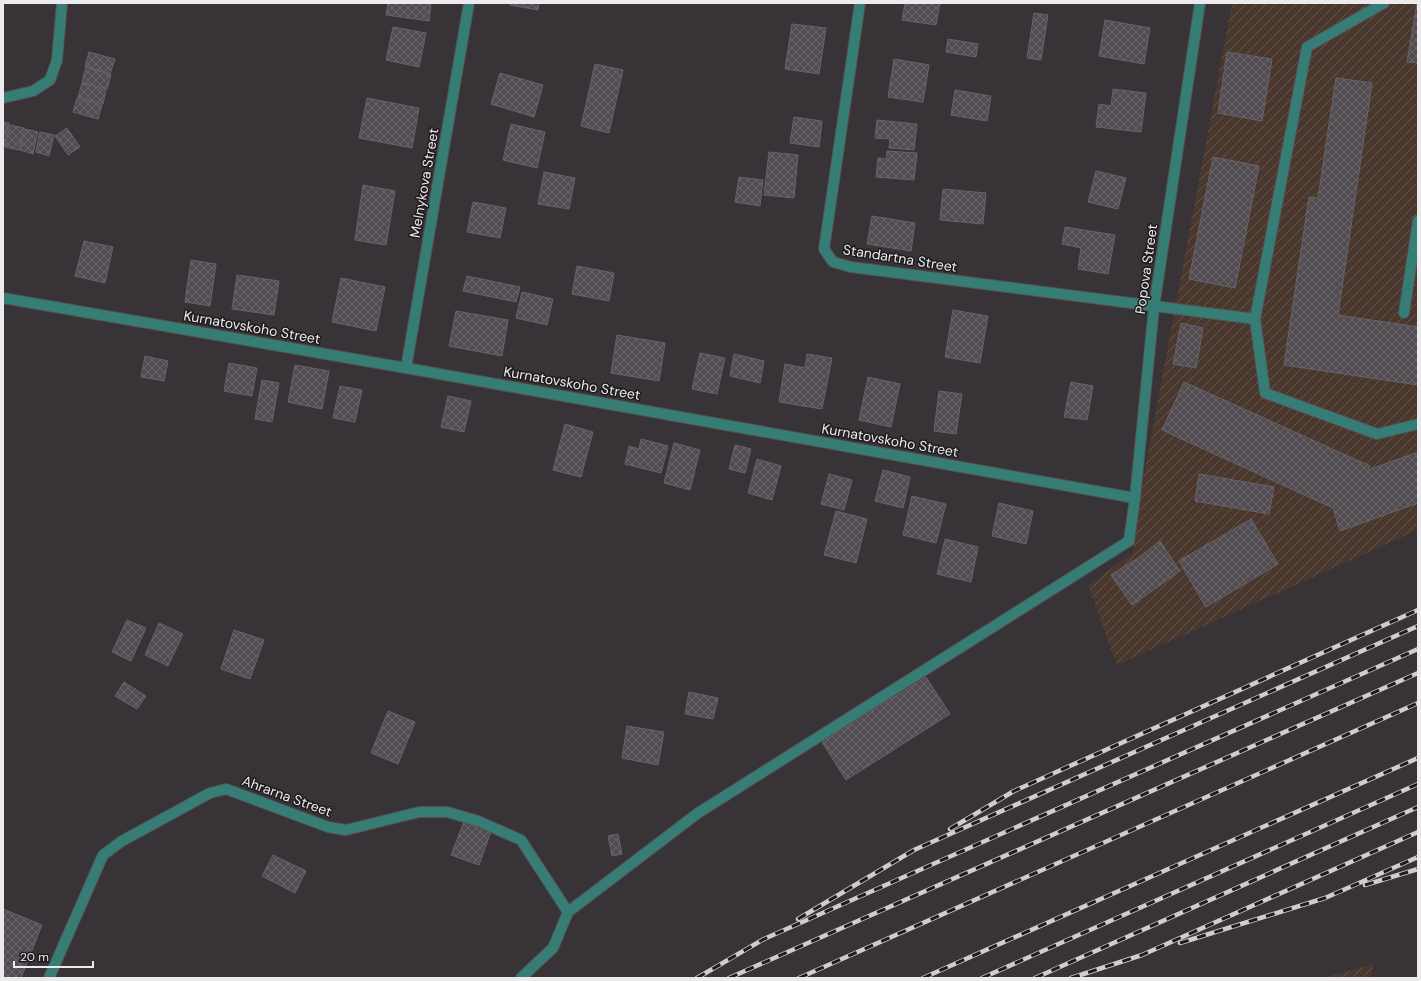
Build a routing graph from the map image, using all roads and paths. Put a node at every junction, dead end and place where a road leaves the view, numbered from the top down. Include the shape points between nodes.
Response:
1 (62, 3) edge
2 (469, 3) edge
3 (860, 3) edge
4 (1200, 3) edge
5 (1384, 3) edge
6 (3, 98) edge
7 (1418, 221) edge
8 (3, 298) edge
9 (1154, 307) junction
10 (1404, 313) dead end
11 (1254, 319) junction
12 (406, 368) junction
13 (1418, 424) edge
14 (1135, 498) junction
15 (568, 912) junction
16 (49, 978) edge
17 (521, 978) edge

1 - 6 street via 57,60 50,80 33,91
2 - 12 street, Melnykova Street
3 - 9 street, Standartna Street via 824,249 832,262 851,267
4 - 9 street, Popova Street
5 - 11 street via 1307,47
7 - 10 street
8 - 12 street, Kurnatovskoho Street
9 - 11 street
9 - 14 street, Popova Street
11 - 13 street via 1264,393 1377,434
12 - 14 street, Kurnatovskoho Street
14 - 15 street, Popova Street via 1129,541 698,812
15 - 16 street, Ahrarna Street via 521,840 478,821 447,812 419,812 346,830 328,827 226,789 210,793 122,841 103,856
15 - 17 street via 553,948

